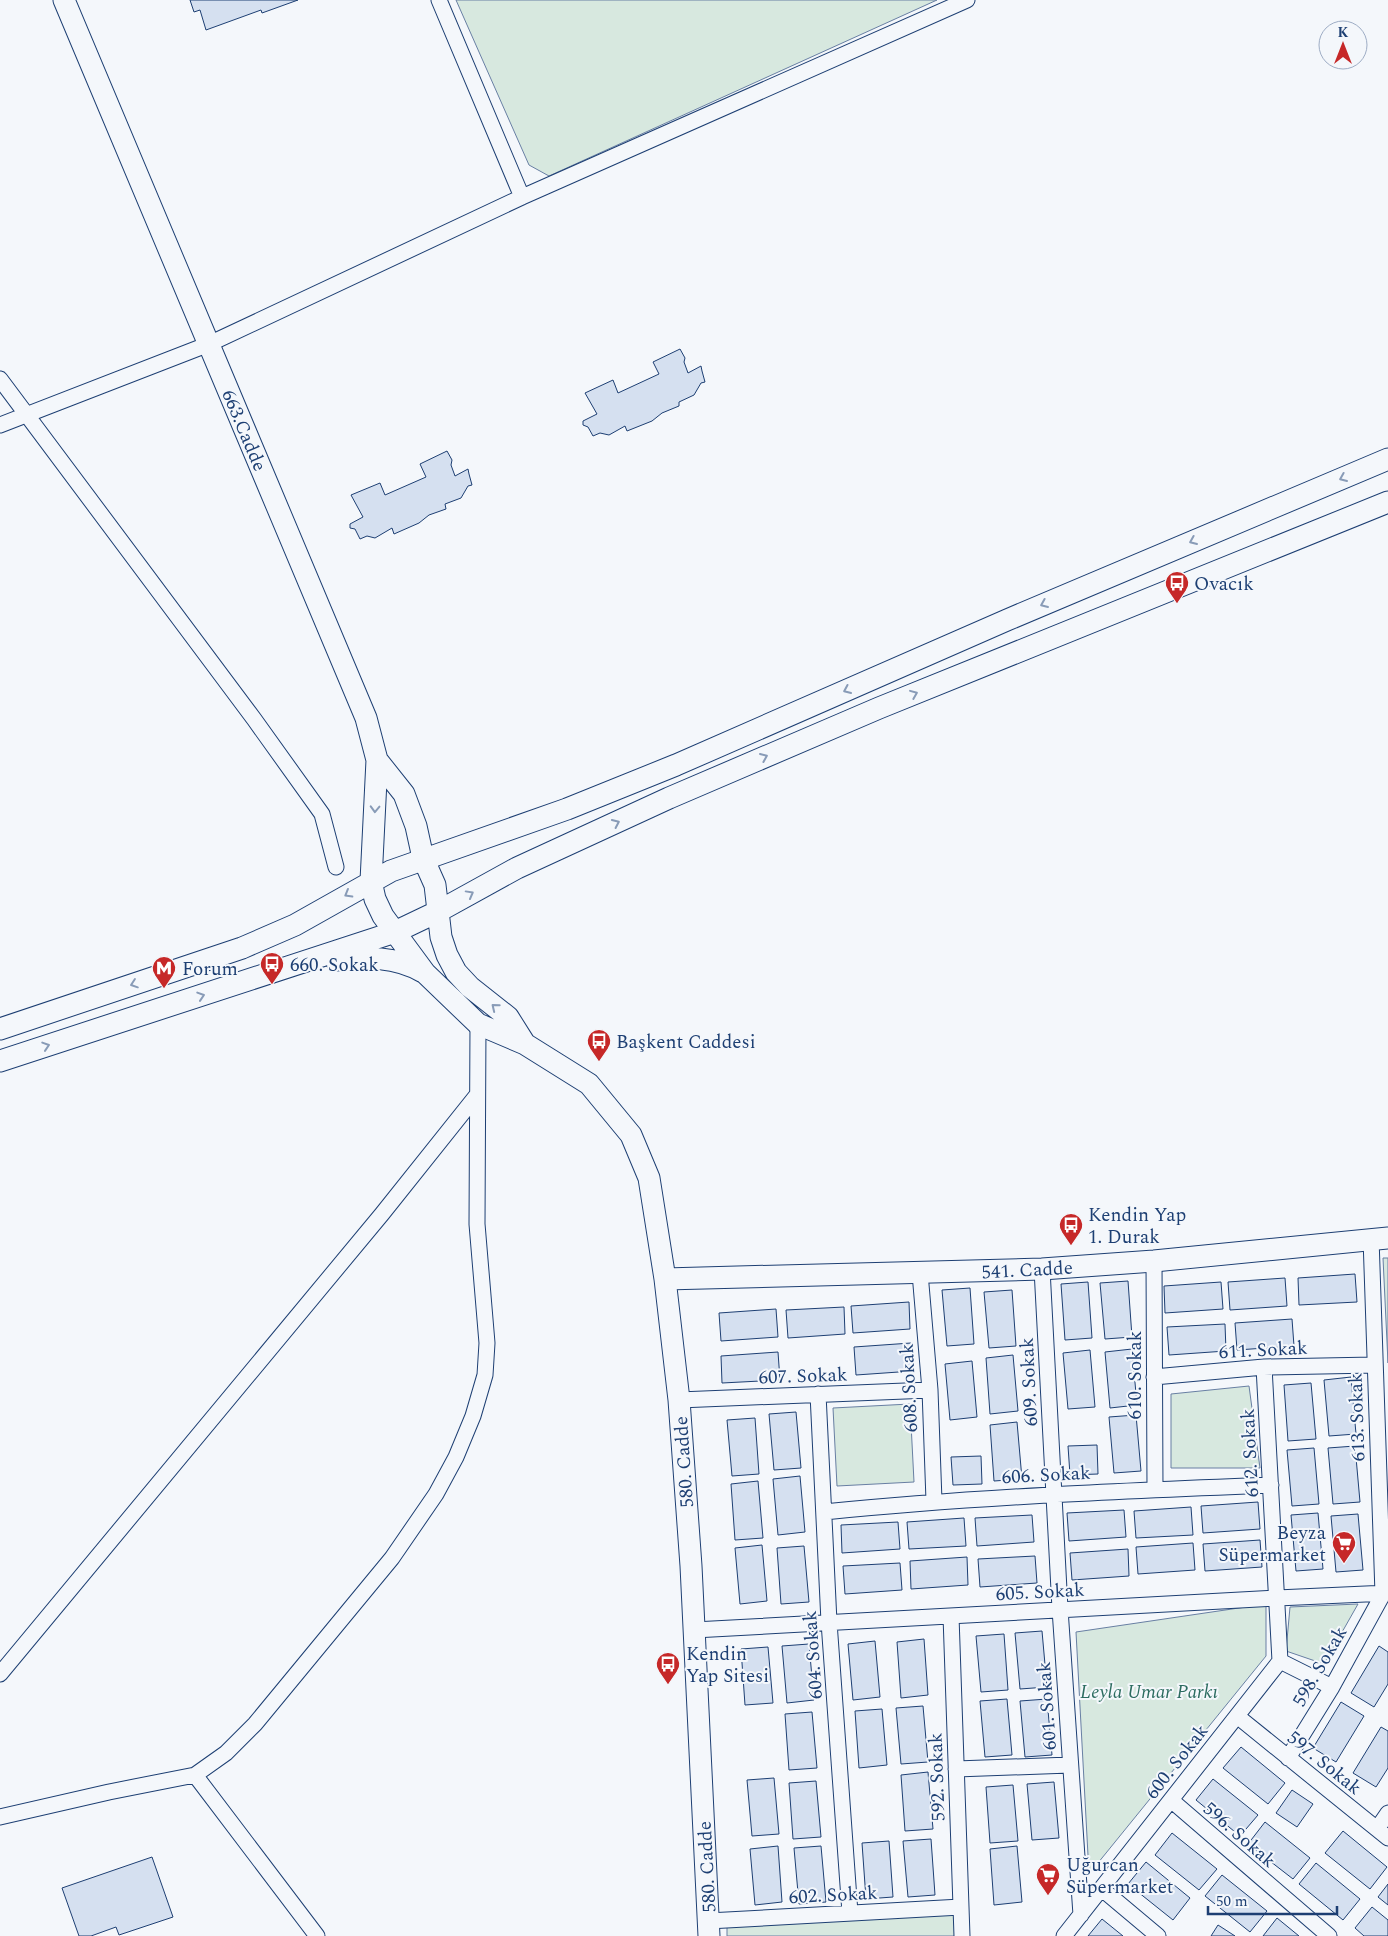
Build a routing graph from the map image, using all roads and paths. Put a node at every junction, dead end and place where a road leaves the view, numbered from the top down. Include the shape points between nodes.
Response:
1 (64, 0) edge
2 (439, 0) edge
3 (966, 0) edge
4 (522, 197) junction
5 (209, 344) junction
6 (0, 379) edge
7 (27, 414) junction
8 (0, 426) edge
9 (1388, 458) edge
10 (1388, 502) edge
11 (377, 760) junction
12 (423, 858) junction
13 (336, 867) dead end
14 (371, 881) junction
15 (439, 911) junction
16 (395, 932) junction
17 (299, 964) junction
18 (425, 973) junction
19 (478, 1024) junction
20 (0, 1029) edge
21 (525, 1044) junction
22 (0, 1061) edge
23 (477, 1095) junction
24 (1379, 1238) edge
25 (1154, 1261) junction
26 (1042, 1269) junction
27 (920, 1273) junction
28 (665, 1279) junction
29 (1374, 1365) junction
30 (1264, 1367) junction
31 (1154, 1377) junction
32 (930, 1390) junction
33 (818, 1394) junction
34 (679, 1400) junction
35 (1270, 1485) junction
36 (1155, 1489) junction
37 (1053, 1493) junction
38 (934, 1501) junction
39 (824, 1512) junction
40 (1386, 1594) edge
41 (1277, 1598) junction
42 (1060, 1610) junction
43 (951, 1616) junction
44 (829, 1622) junction
45 (694, 1630) junction
46 (1280, 1661) junction
47 (0, 1674) edge
48 (1332, 1687) junction
49 (1237, 1716) junction
50 (1288, 1758) junction
51 (1070, 1765) junction
52 (956, 1769) junction
53 (195, 1775) junction
54 (1171, 1800) junction
55 (1388, 1813) edge
56 (0, 1817) edge
57 (1383, 1834) edge
58 (1102, 1889) junction
59 (961, 1908) junction
60 (850, 1914) junction
61 (1081, 1915) junction
62 (709, 1929) edge
63 (316, 1936) edge
64 (962, 1936) edge
65 (1064, 1936) edge
66 (1158, 1936) edge
67 (1329, 1936) edge

1 - 5 main road, 663.Cadde
2 - 4 street
3 - 4 street
4 - 5 street
5 - 7 street
5 - 11 main road, 663.Cadde via 366,718
6 - 7 street
7 - 8 street
7 - 13 street via 322,814
9 -> 12 main road via 676,765 567,808
15 -> 10 main road via 517,868 878,708
11 - 12 main road, 663.Cadde via 404,794
11 -> 14 main road
12 - 14 main road
12 - 15 main road, 663.Cadde via 435,885
14 - 16 main road via 375,899
14 -> 20 main road via 295,925 242,948
15 - 16 main road
21 -> 15 main road, 663.Cadde via 508,1017 456,972 446,954
16 - 17 main road
16 - 18 main road
17 - 18 main road via 385,958 404,962
22 -> 17 main road
18 - 19 main road
19 - 21 main road, 580. Cadde
19 - 23 street
21 - 28 main road, 580. Cadde via 589,1084 631,1135 648,1178
23 - 47 street
23 - 53 street via 476,1224 487,1343 486,1375 456,1457 436,1494 392,1558 256,1724 226,1754
24 - 25 main road, 541. Cadde
24 - 29 street, 613. Sokak
25 - 26 main road, 541. Cadde
25 - 31 street, 610. Sokak
26 - 27 main road, 541. Cadde
26 - 37 street, 609. Sokak
27 - 28 main road, 541. Cadde
27 - 32 street, 608. Sokak
28 - 34 main road, 580. Cadde
29 - 30 street, 611. Sokak
29 - 40 street, 613. Sokak
30 - 31 street, 611. Sokak
30 - 35 street, 612. Sokak
31 - 36 street, 610. Sokak
32 - 33 street, 607. Sokak
32 - 38 street, 608. Sokak
33 - 34 street, 607. Sokak
33 - 39 street, 604. Sokak
34 - 45 main road, 580. Cadde
35 - 36 street, 606. Sokak
35 - 41 street, 612. Sokak
36 - 37 street, 606. Sokak
37 - 38 street, 606. Sokak
37 - 42 street, 601. Sokak
38 - 39 street, 606. Sokak
39 - 44 street, 604. Sokak
40 - 41 street, 605. Sokak
40 - 48 street, 598. Sokak
41 - 42 street, 605. Sokak
41 - 46 street
42 - 43 street, 605. Sokak
42 - 51 street, 601. Sokak
43 - 44 street, 605. Sokak
43 - 52 street, 592. Sokak
44 - 45 street, 605. Sokak
44 - 60 street, 604. Sokak
45 - 62 main road, 580. Cadde
46 - 48 street
46 - 49 street, 600. Sokak
48 - 50 street, 598. Sokak
49 - 50 street, 597. Sokak
49 - 54 street, 600. Sokak
50 - 57 street, 597. Sokak
51 - 52 street
51 - 61 street, 601. Sokak
52 - 59 street, 592. Sokak
53 - 56 street
53 - 63 street
54 - 58 street, 600. Sokak
54 - 67 street, 596. Sokak
55 - 57 street
58 - 61 street, 600. Sokak
58 - 66 street
59 - 60 street, 602. Sokak
59 - 64 street, 592. Sokak
60 - 62 street, 602. Sokak
61 - 65 street, 600. Sokak

